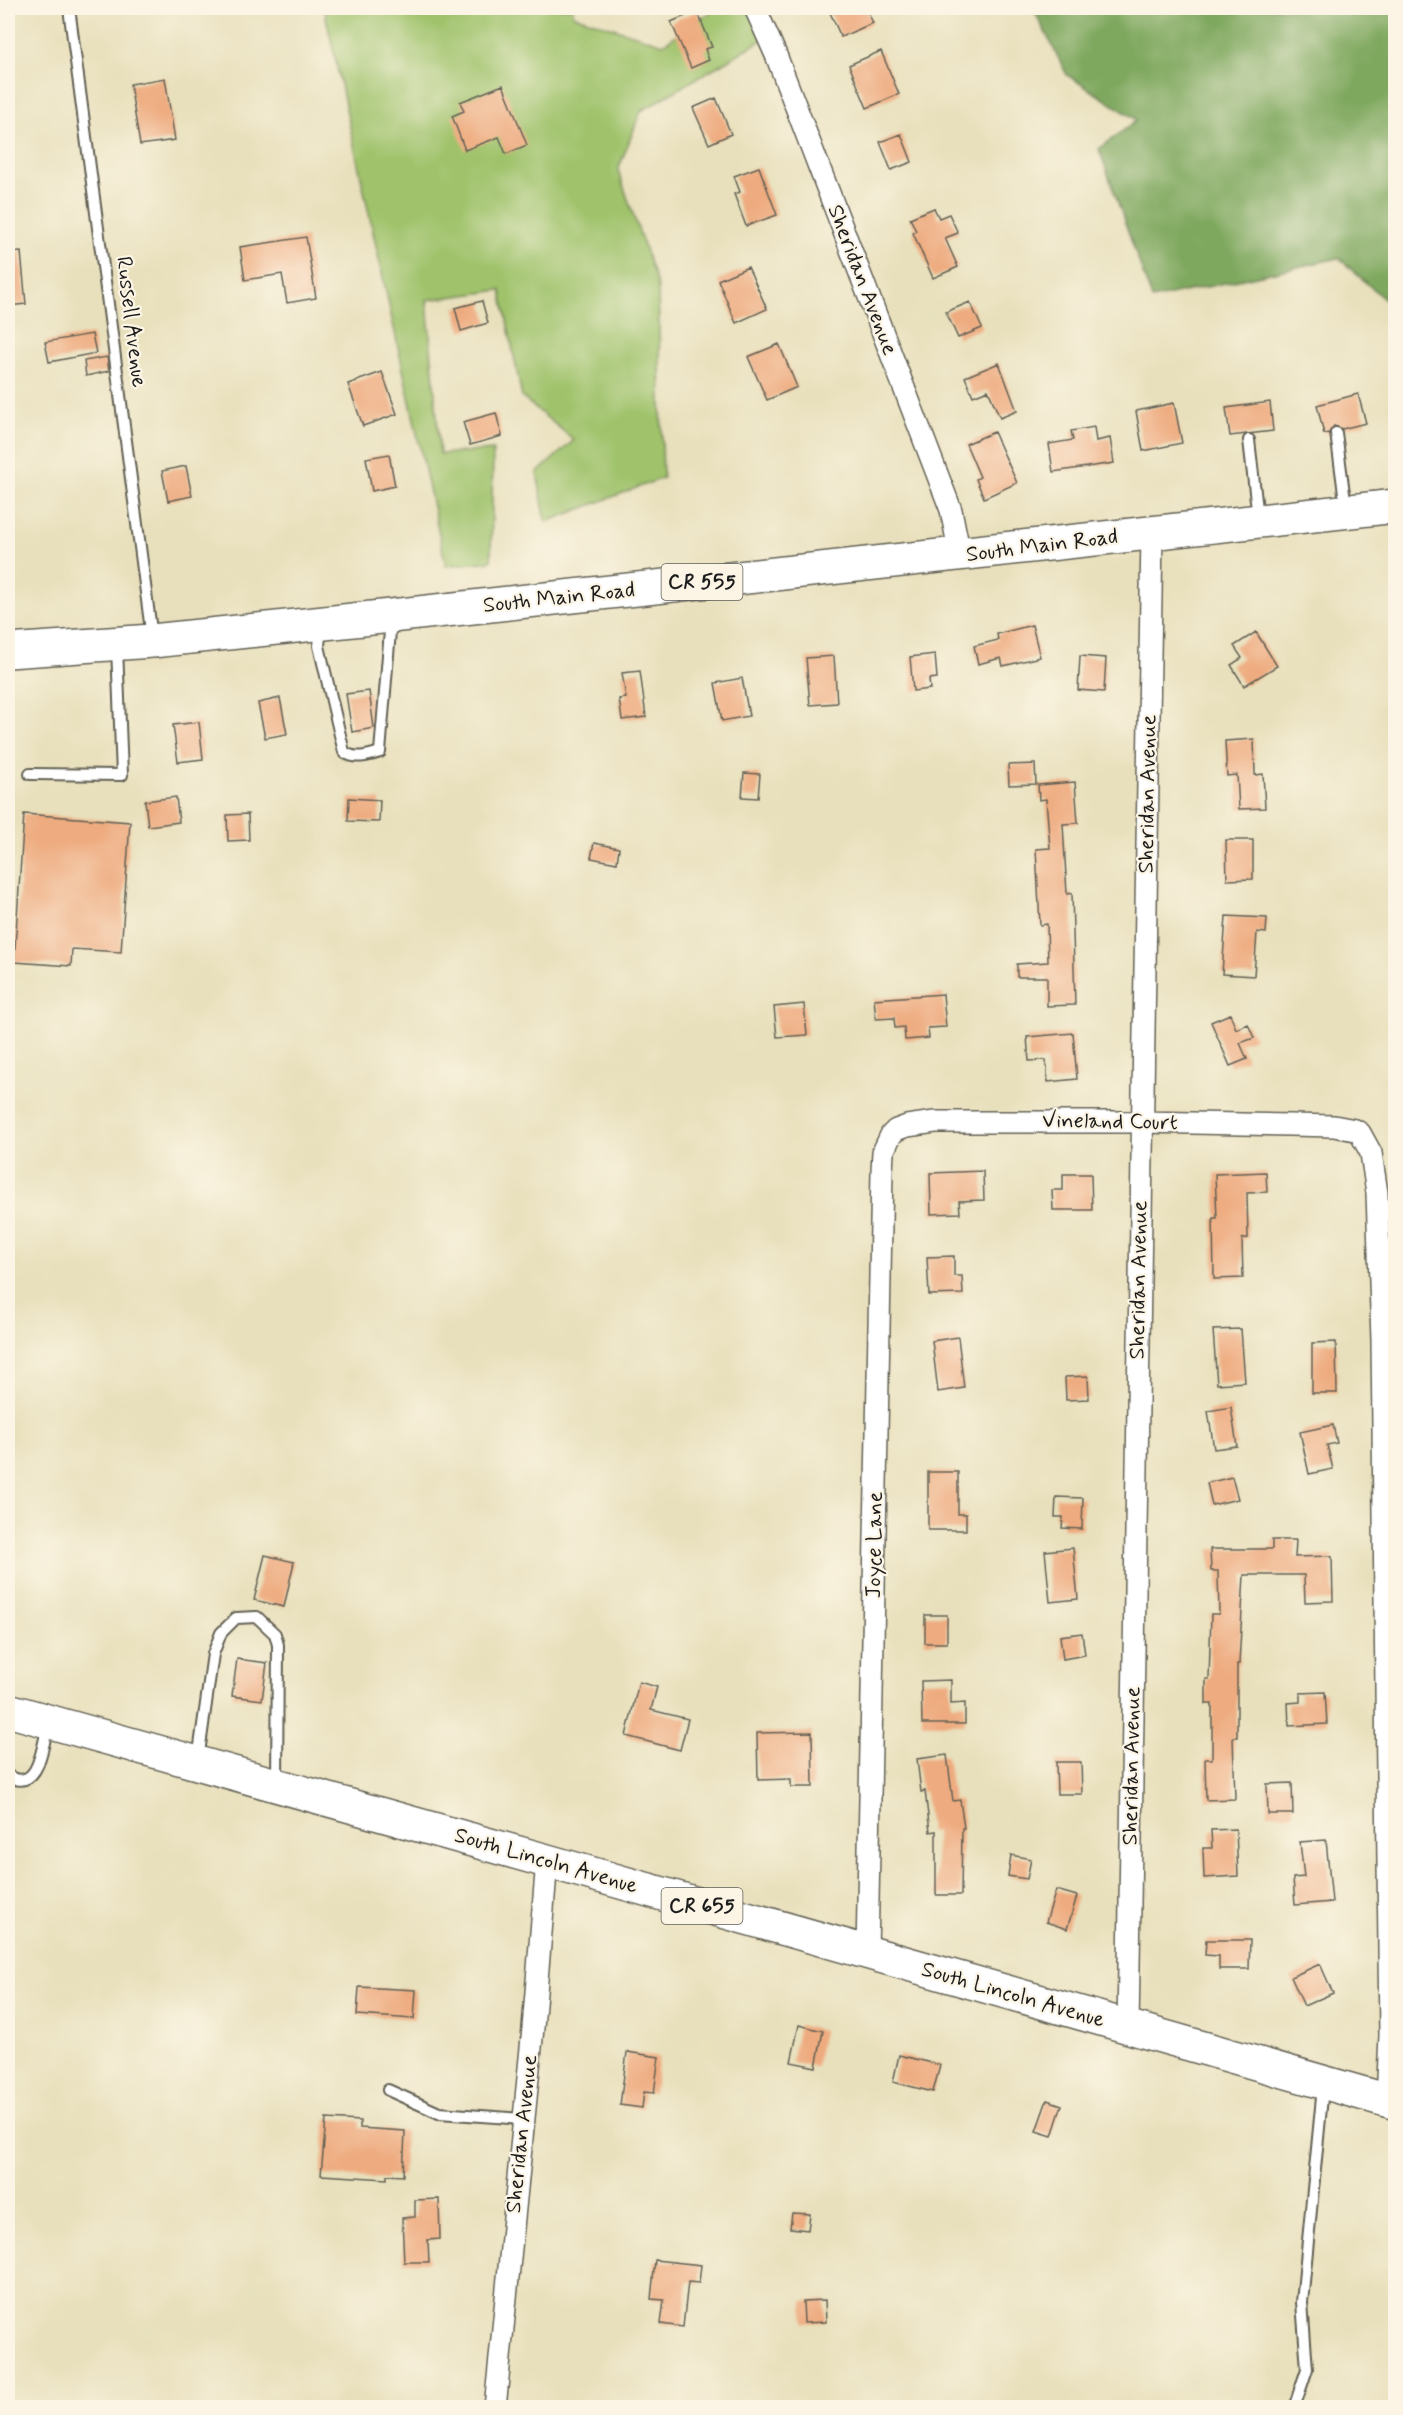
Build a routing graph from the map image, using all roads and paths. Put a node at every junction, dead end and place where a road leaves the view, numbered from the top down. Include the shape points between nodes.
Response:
1 (69, 8) edge
2 (755, 8) edge
3 (1336, 433) dead end
4 (1249, 440) dead end
5 (1395, 506) edge
6 (1346, 512) junction
7 (1258, 521) junction
8 (1152, 533) junction
9 (960, 555) junction
10 (391, 616) junction
11 (322, 623) junction
12 (152, 641) junction
13 (116, 644) junction
14 (8, 651) edge
15 (30, 774) dead end
16 (1142, 1122) junction
17 (890, 1137) joint
18 (10, 1714) edge
19 (50, 1721) junction
20 (197, 1763) junction
21 (8, 1776) edge
22 (277, 1786) junction
23 (547, 1861) junction
24 (867, 1954) junction
25 (1128, 2028) junction
26 (1324, 2083) junction
27 (388, 2090) dead end
28 (1391, 2102) edge
29 (523, 2119) junction
30 (495, 2408) edge
31 (1293, 2408) edge

1 - 12 lane, Russell Avenue
2 - 9 street, Sheridan Avenue via 951,510
3 - 6 lane
4 - 7 lane
5 - 6 main road, South Main Road / CR 555
6 - 7 main road, South Main Road / CR 555
7 - 8 main road, South Main Road / CR 555
8 - 9 main road, South Main Road / CR 555
8 - 16 street, Sheridan Avenue
9 - 10 main road, South Main Road / CR 555
10 - 11 main road, South Main Road / CR 555
10 - 11 lane via 380,752 365,757 350,757 344,752 319,646
11 - 12 main road, South Main Road / CR 555
12 - 13 main road, South Main Road / CR 555
13 - 14 main road, South Main Road / CR 555
13 - 15 lane via 122,775
16 - 17 street, Vineland Court via 935,1122 907,1126
16 - 25 street, Sheridan Avenue
16 - 28 street, Vineland Court via 1334,1126 1355,1130 1368,1144 1377,1193 1382,1340
17 - 24 street, Joyce Lane via 883,1152 882,1171
18 - 19 main road, South Lincoln Avenue / CR 655
19 - 20 main road, South Lincoln Avenue / CR 655
19 - 21 lane via 33,1775 25,1781
20 - 22 main road, South Lincoln Avenue / CR 655
20 - 22 lane via 213,1654 221,1633 236,1618 257,1617 275,1634 278,1645
22 - 23 main road, South Lincoln Avenue / CR 655
23 - 24 main road, South Lincoln Avenue / CR 655
23 - 29 street, Sheridan Avenue
24 - 25 main road, South Lincoln Avenue / CR 655
25 - 26 main road, South Lincoln Avenue / CR 655
26 - 28 main road, South Lincoln Avenue / CR 655
26 - 31 lane via 1302,2302 1307,2369
27 - 29 lane via 438,2113
29 - 30 street, Sheridan Avenue

